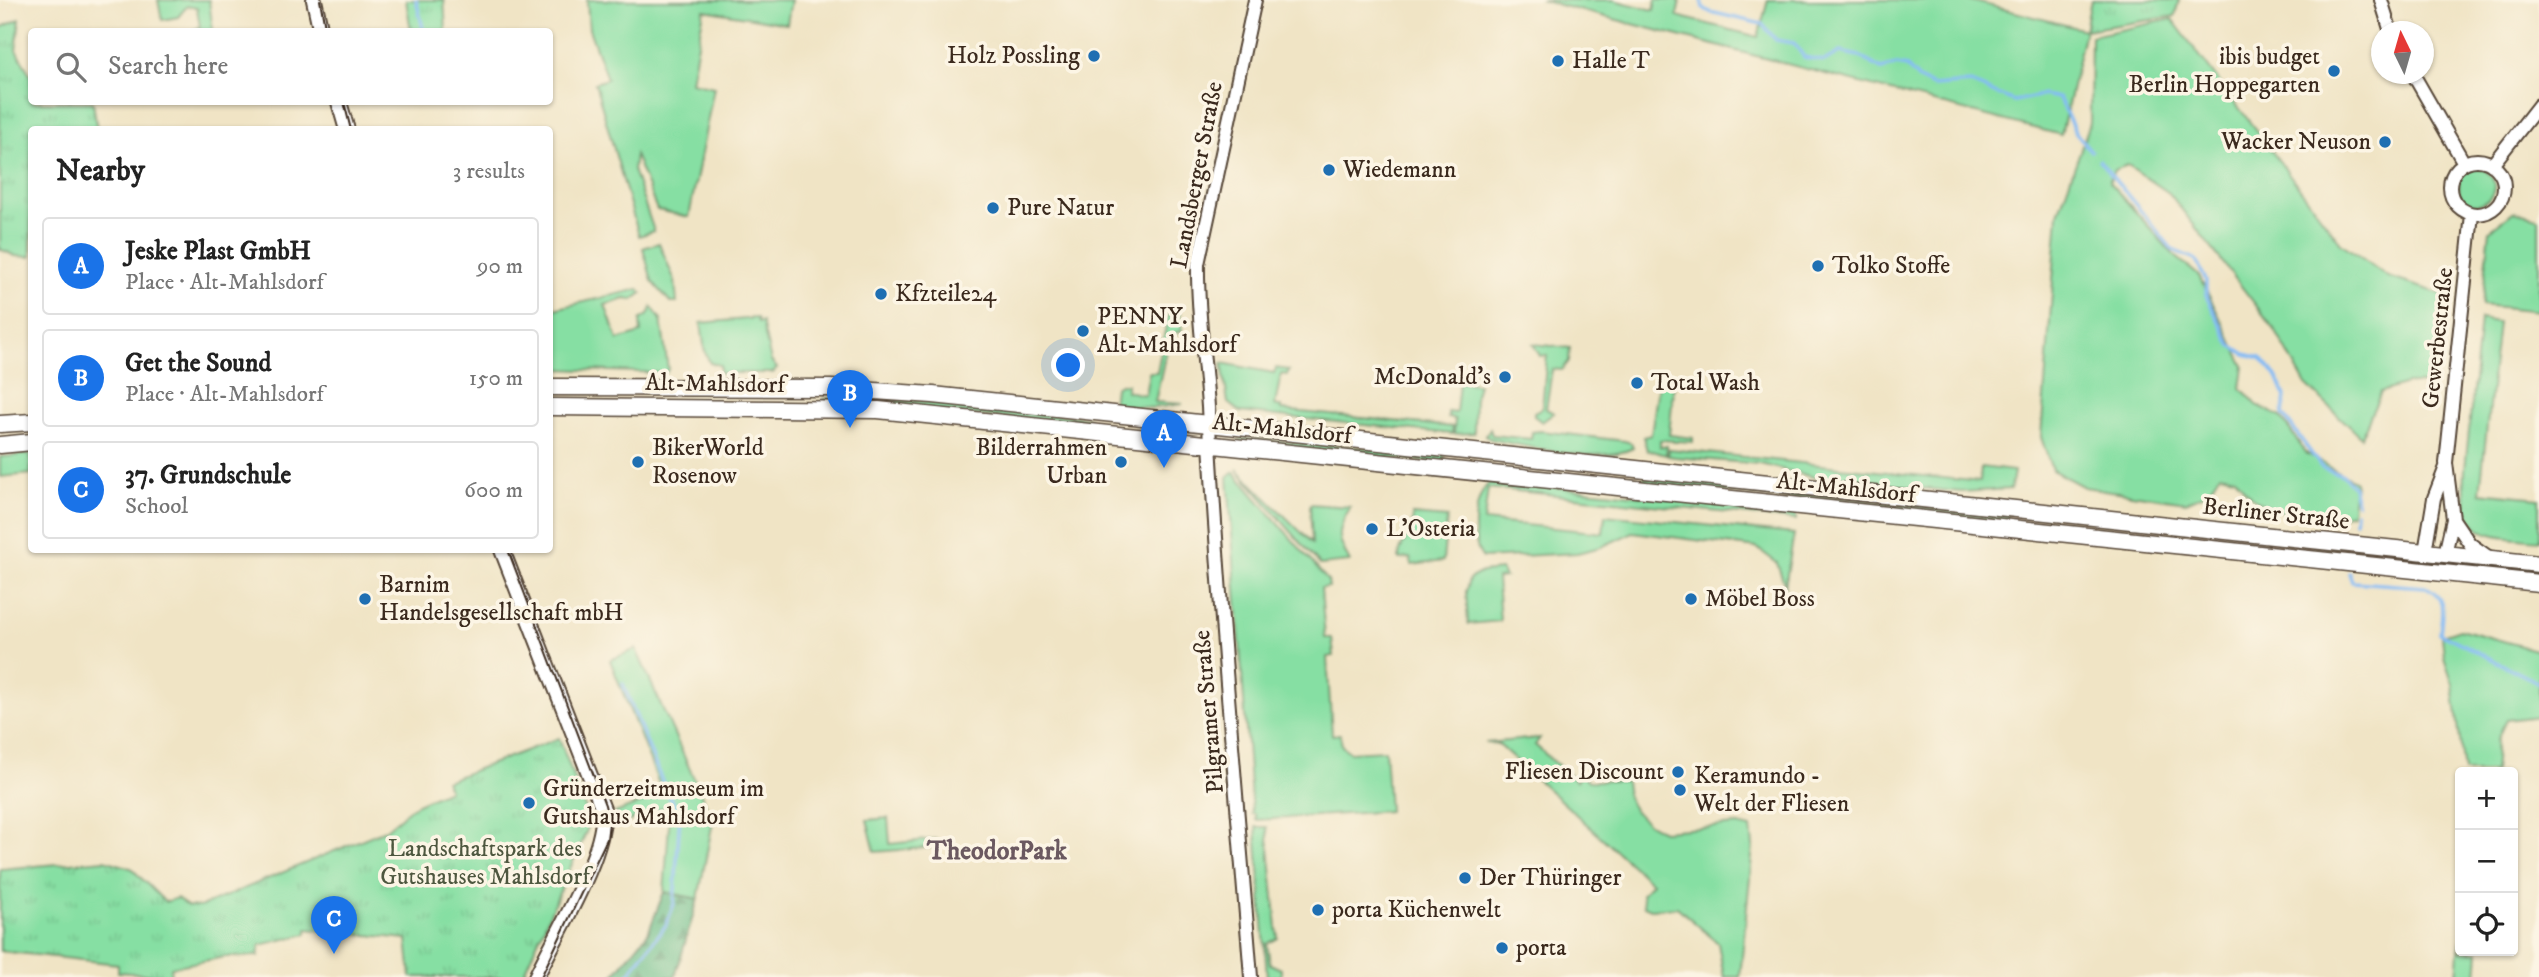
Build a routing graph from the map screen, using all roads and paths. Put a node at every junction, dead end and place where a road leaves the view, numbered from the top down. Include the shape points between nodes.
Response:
1 (314, 0) edge
2 (1255, 0) edge
3 (2381, 0) edge
4 (2388, 21) edge
5 (320, 28) edge
6 (2419, 84) edge
7 (340, 105) edge
8 (2539, 105) edge
9 (346, 126) edge
10 (2463, 163) junction
11 (2492, 165) junction
12 (2472, 214) junction
13 (553, 387) edge
14 (553, 407) edge
15 (28, 422) edge
16 (0, 424) edge
17 (1209, 425) junction
18 (28, 442) edge
19 (1210, 444) junction
20 (0, 445) edge
21 (2446, 467) junction
22 (2007, 508) joint
23 (2453, 519) junction
24 (2008, 527) joint
25 (2425, 552) junction
26 (503, 553) edge
27 (2445, 554) junction
28 (2491, 559) junction
29 (2539, 564) edge
30 (2539, 583) edge
31 (536, 977) edge
32 (1251, 977) edge

1 - 5 main road
2 - 17 street, Landsberger Straße via 1198,264 1197,307
3 - 4 street
6 - 10 street
7 - 9 main road
8 - 11 street
10 - 11 street via 2478,160
10 - 12 street via 2454,173 2450,192 2456,205
11 - 12 street via 2503,180 2503,193 2494,208
12 - 21 street, Gewerbestraße
13 - 17 main road, Alt-Mahlsdorf via 831,388
14 - 19 main road, Alt-Mahlsdorf via 878,410
15 - 16 main road
17 - 19 street, Landsberger Straße
17 - 22 main road, Alt-Mahlsdorf
18 - 20 main road
19 - 24 main road, Alt-Mahlsdorf
19 - 32 street, Pilgramer Straße
21 - 23 street, Gewerbestraße
21 - 25 street, Gewerbestraße via 2434,498
22 - 25 main road, Berliner Straße
23 - 27 street, Gewerbestraße
23 - 28 street via 2470,544
24 - 30 main road, Berliner Straße
25 - 27 main road, Berliner Straße
26 - 31 main road via 599,798 604,822 594,856
27 - 28 main road, Berliner Straße
28 - 29 main road, Berliner Straße

